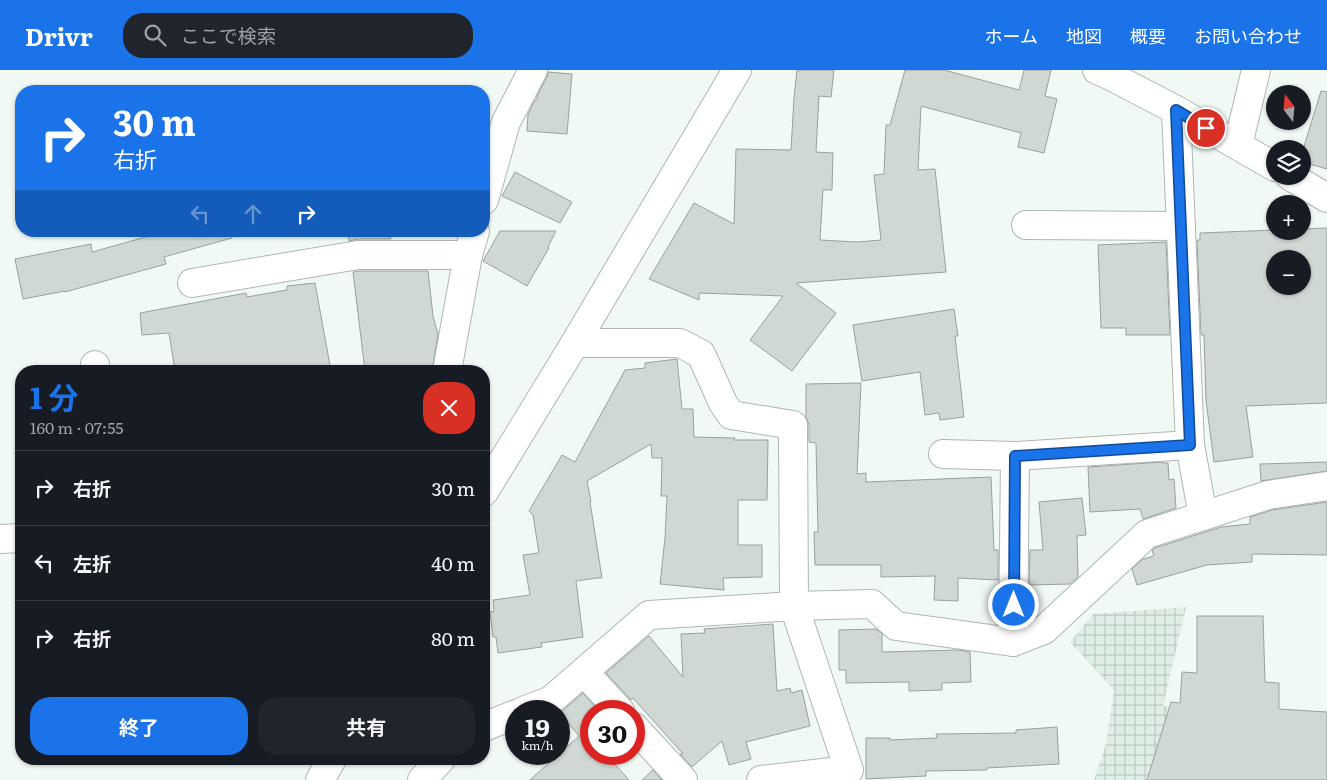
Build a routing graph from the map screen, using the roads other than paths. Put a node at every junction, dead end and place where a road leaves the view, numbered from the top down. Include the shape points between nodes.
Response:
1 (534, 70) edge
2 (737, 70) edge
3 (1097, 70) edge
4 (1256, 70) edge
5 (1176, 110) junction
6 (1238, 145) junction
7 (1266, 162) edge
8 (490, 179) edge
9 (1305, 185) edge
10 (1327, 198) edge
11 (1026, 225) dead end
12 (1181, 226) junction
13 (472, 243) edge
14 (192, 283) dead end
15 (574, 343) junction
16 (448, 365) edge
17 (1190, 445) junction
18 (944, 454) dead end
19 (1015, 456) junction
20 (490, 482) edge
21 (1327, 486) edge
22 (1203, 516) junction
23 (15, 538) edge
24 (0, 539) edge
25 (794, 606) junction
26 (1014, 642) junction
27 (584, 672) junction
28 (551, 700) edge
29 (610, 700) edge
30 (505, 718) edge
31 (490, 725) edge
32 (645, 739) edge
33 (436, 765) edge
34 (422, 780) edge
35 (683, 780) edge
36 (763, 780) edge

1 - 8 street via 506,122
2 - 15 street
3 - 5 street
4 - 6 street
5 - 6 street
5 - 12 street
6 - 7 street
9 - 10 street
11 - 12 street
12 - 17 street
13 - 14 street via 358,255
13 - 16 street
15 - 20 street
15 - 25 street via 680,343 701,354 731,415 793,425
17 - 19 street
17 - 22 street
18 - 19 street
19 - 26 street
21 - 22 street via 1268,495
22 - 26 street via 1147,534 1044,630
23 - 24 street
25 - 26 street via 872,604 896,626
25 - 27 street via 649,615
25 - 36 street via 849,770
27 - 28 street
27 - 29 street
30 - 31 street
32 - 35 street
33 - 34 street

